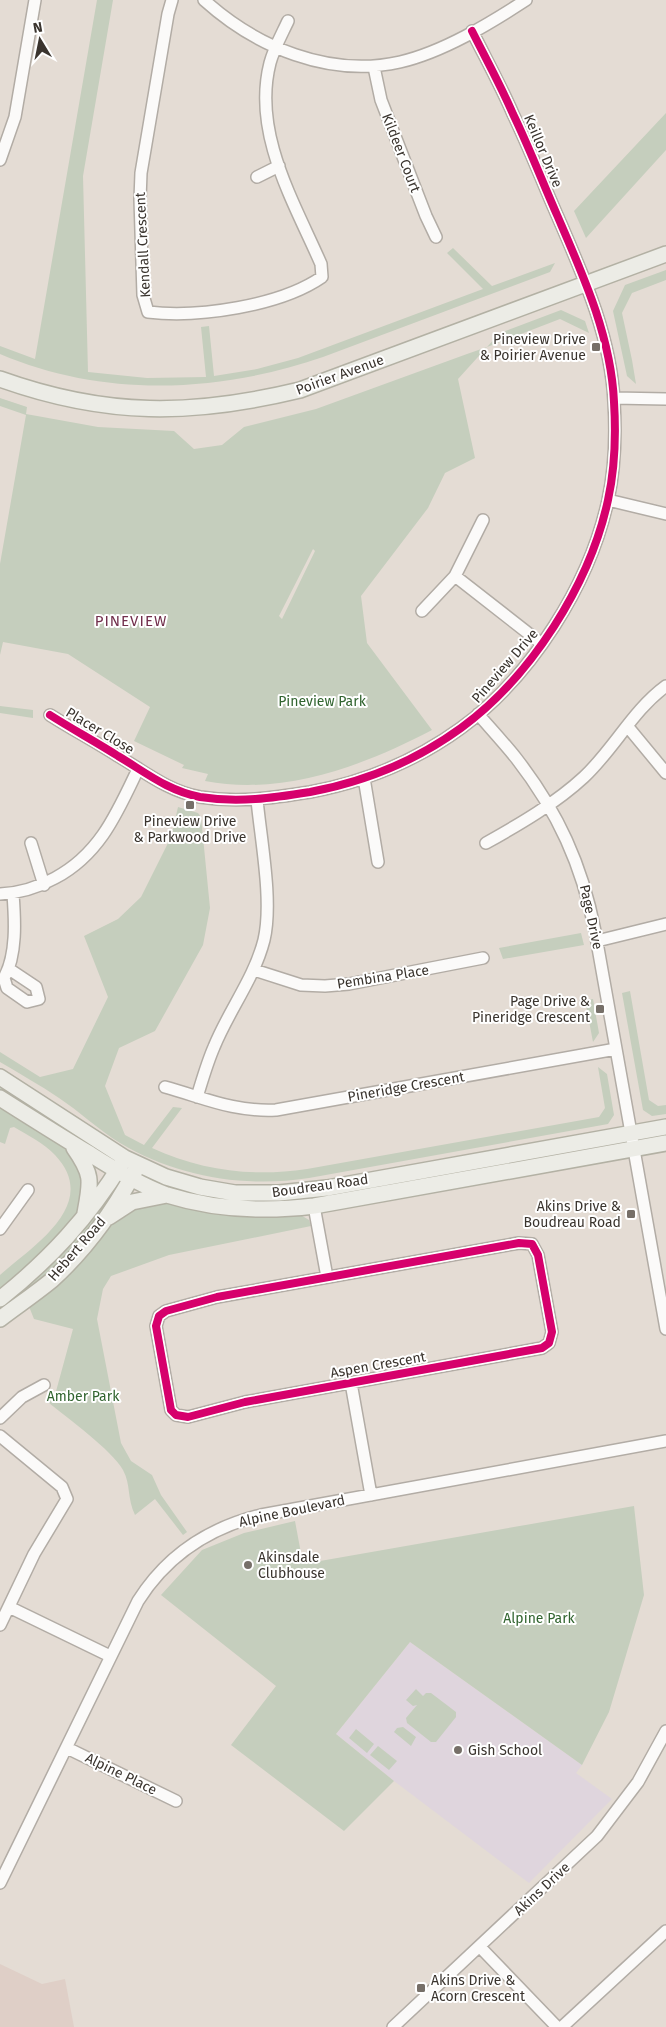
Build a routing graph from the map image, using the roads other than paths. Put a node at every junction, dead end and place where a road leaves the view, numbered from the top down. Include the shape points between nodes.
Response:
1 (35, 0) edge
2 (172, 0) edge
3 (204, 0) edge
4 (526, 0) edge
5 (288, 21) dead end
6 (472, 31) junction
7 (276, 47) junction
8 (374, 67) junction
9 (3, 144) edge
10 (0, 160) edge
11 (279, 166) junction
12 (257, 177) dead end
13 (436, 237) dead end
14 (666, 254) edge
15 (586, 284) junction
16 (0, 379) edge
17 (614, 398) junction
18 (666, 399) edge
19 (608, 500) junction
20 (666, 514) edge
21 (483, 520) dead end
22 (454, 576) junction
23 (422, 611) dead end
24 (542, 644) junction
25 (666, 686) edge
26 (478, 714) junction
27 (50, 715) dead end
28 (628, 726) junction
29 (138, 769) junction
30 (666, 773) edge
31 (364, 778) junction
32 (257, 800) junction
33 (548, 804) junction
34 (31, 843) dead end
35 (486, 843) dead end
36 (378, 862) dead end
37 (44, 884) junction
38 (0, 894) edge
39 (13, 894) junction
40 (666, 924) edge
41 (597, 941) junction
42 (483, 958) dead end
43 (9, 969) dead end
44 (254, 970) junction
45 (616, 1049) junction
46 (0, 1077) edge
47 (165, 1088) dead end
48 (196, 1097) junction
49 (0, 1098) edge
50 (666, 1127) edge
51 (631, 1133) junction
52 (69, 1141) junction
53 (666, 1143) edge
54 (634, 1149) junction
55 (127, 1165) junction
56 (130, 1179) junction
57 (28, 1190) dead end
58 (167, 1194) junction
59 (314, 1206) junction
60 (84, 1219) junction
61 (103, 1221) junction
62 (0, 1228) edge
63 (327, 1277) junction
64 (0, 1299) edge
65 (0, 1319) edge
66 (666, 1328) edge
67 (351, 1383) junction
68 (44, 1385) dead end
69 (0, 1418) edge
70 (0, 1436) edge
71 (666, 1441) edge
72 (371, 1495) junction
73 (9, 1606) junction
74 (0, 1625) edge
75 (110, 1656) junction
76 (666, 1730) edge
77 (67, 1748) junction
78 (176, 1801) dead end
79 (0, 1883) edge
80 (666, 1931) edge
81 (480, 1946) junction
82 (397, 2026) edge
83 (557, 2027) edge
84 (562, 2027) edge

1 - 9 street via 15,117
2 - 11 street, Kendall Crescent via 141,174 143,295 148,312 190,313 243,306 311,285 322,277 321,264
3 - 7 street via 241,30
4 - 6 street
5 - 7 street, Kendall Crescent
6 - 8 street via 427,54
6 - 15 street, Keillor Drive via 513,113
7 - 8 street via 322,62
7 - 11 street, Kendall Crescent via 268,74 267,110 270,139
8 - 13 street, Kildeer Court via 381,100
9 - 10 street
11 - 12 street
14 - 15 main road, Poirier Avenue
15 - 16 main road, Poirier Avenue via 300,390 232,404 184,409 113,406 65,398
15 - 17 street, Pineview Drive via 608,355
17 - 18 street
17 - 19 street, Pineview Drive
19 - 20 street
19 - 24 street, Pineview Drive via 585,570
21 - 22 street
22 - 23 street
22 - 24 street
24 - 26 street, Pineview Drive
25 - 28 street via 644,705
26 - 31 street, Pineview Drive via 427,750
26 - 33 street, Page Drive via 515,757
27 - 29 street, Placer Close
28 - 30 street
28 - 33 street via 584,777
29 - 32 street, Pineview Drive via 169,787 197,796
29 - 37 street via 96,847 66,872
31 - 32 street, Pineview Drive via 325,789
31 - 36 street
32 - 44 street via 267,918
33 - 35 street
33 - 41 street, Page Drive via 576,859
34 - 37 street
37 - 39 street
38 - 39 street
39 - 43 street
40 - 41 street
41 - 45 street, Page Drive
42 - 44 street, Pembina Place via 324,986 301,984
44 - 48 street via 214,1047
45 - 48 street, Pineridge Crescent via 276,1110 238,1108
45 - 51 street, Page Drive
46 - 55 main road, Boudreau Road
47 - 48 street, Pineridge Crescent
49 - 52 main road, Boudreau Road
50 - 51 main road, Boudreau Road
51 - 54 street, Page Drive
51 - 55 main road, Boudreau Road via 279,1194 235,1193 200,1187
52 - 55 main road, Boudreau Road
52 - 60 main road via 87,1166 90,1188
53 - 54 main road, Boudreau Road
54 - 59 main road, Boudreau Road
54 - 66 street
55 - 56 main road, Hebert Road
55 - 60 main road, Hebert Road
56 - 58 main road, Boudreau Road
56 - 61 main road, Hebert Road
57 - 62 street
58 - 59 main road, Boudreau Road via 234,1209
58 - 61 main road via 132,1202
59 - 63 street
60 - 64 main road, Hebert Road via 34,1271
61 - 65 main road, Hebert Road via 52,1279
63 - 67 street, Aspen Crescent via 206,1300 162,1314 156,1326 171,1406 176,1415 188,1417 237,1404
63 - 67 street, Aspen Crescent via 525,1242 532,1244 538,1255 552,1332 546,1346
67 - 72 street, Aspen Crescent
68 - 69 street via 22,1397
70 - 73 street via 62,1488 67,1500 38,1546
71 - 72 street, Alpine Boulevard
72 - 75 street, Alpine Boulevard via 248,1518 200,1538 151,1582 138,1600
73 - 74 street
73 - 75 street
75 - 77 street, Alpine Boulevard
76 - 81 street, Akins Drive via 638,1782 597,1836
77 - 78 street, Alpine Place
77 - 79 street, Alpine Boulevard
80 - 84 street
81 - 82 street, Akins Drive
81 - 83 street

